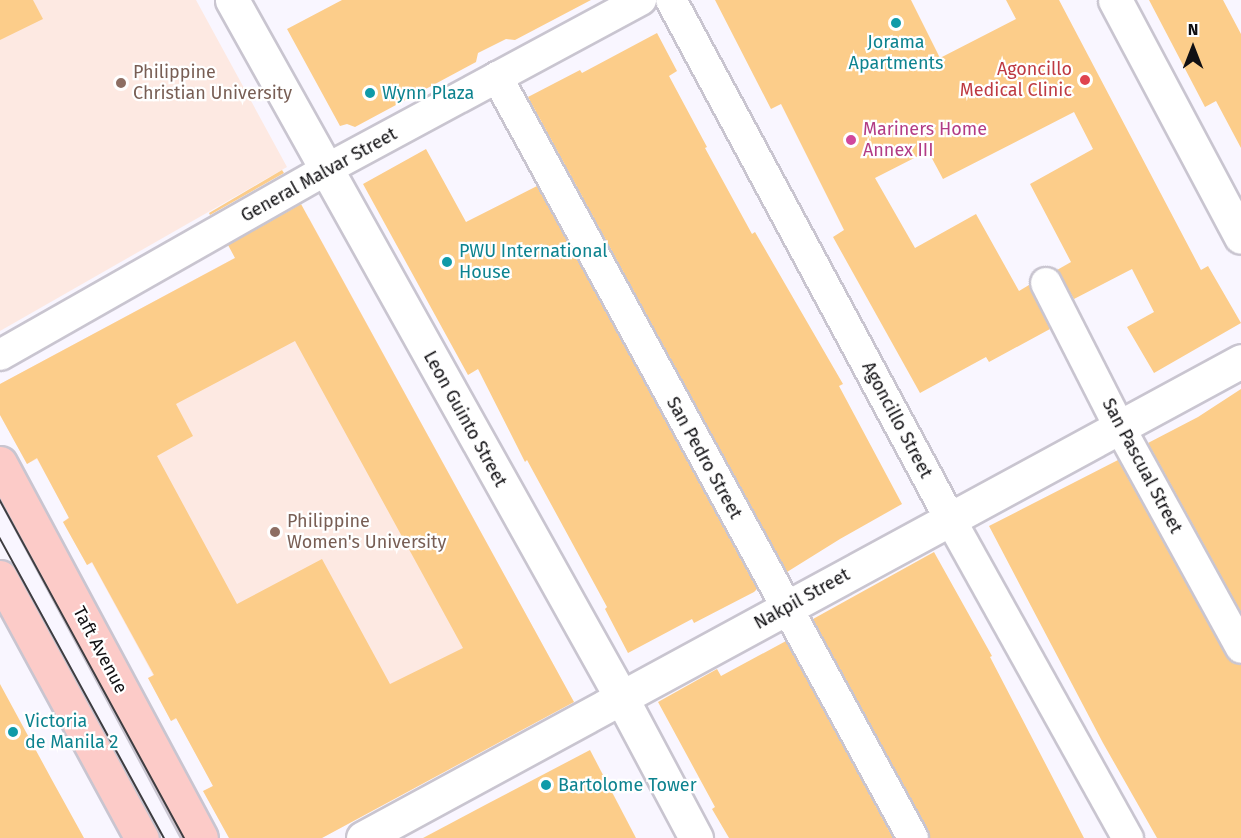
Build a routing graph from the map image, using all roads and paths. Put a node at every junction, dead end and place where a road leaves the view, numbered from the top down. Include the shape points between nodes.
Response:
1 (232, 0) edge
2 (641, 0) edge
3 (671, 0) edge
4 (1115, 0) edge
5 (497, 77) junction
6 (325, 170) junction
7 (1241, 237) edge
8 (1046, 283) dead end
9 (0, 355) edge
10 (1241, 361) edge
11 (1119, 426) junction
12 (0, 463) edge
13 (949, 517) junction
14 (0, 577) edge
15 (786, 608) junction
16 (1241, 648) edge
17 (621, 697) junction
18 (142, 838) edge
19 (201, 838) edge
20 (363, 838) edge
21 (696, 838) edge
22 (913, 838) edge
23 (1128, 838) edge

1 - 6 street, Leon Guinto Street
2 - 5 street, General Malvar Street
3 - 13 street, Agoncillo Street
4 - 7 street
5 - 6 street, General Malvar Street
5 - 15 street, San Pedro Street
6 - 9 street, General Malvar Street
6 - 17 street, Leon Guinto Street
8 - 11 street, San Pascual Street
10 - 11 street, Nakpil Street
11 - 13 street, Nakpil Street
11 - 16 street, San Pascual Street
12 - 19 main road, Taft Avenue
13 - 15 street, Nakpil Street
13 - 23 street, Agoncillo Street
14 - 18 main road
15 - 17 street, Nakpil Street
15 - 22 street, San Pedro Street
17 - 20 street, Nakpil Street
17 - 21 street, Leon Guinto Street

